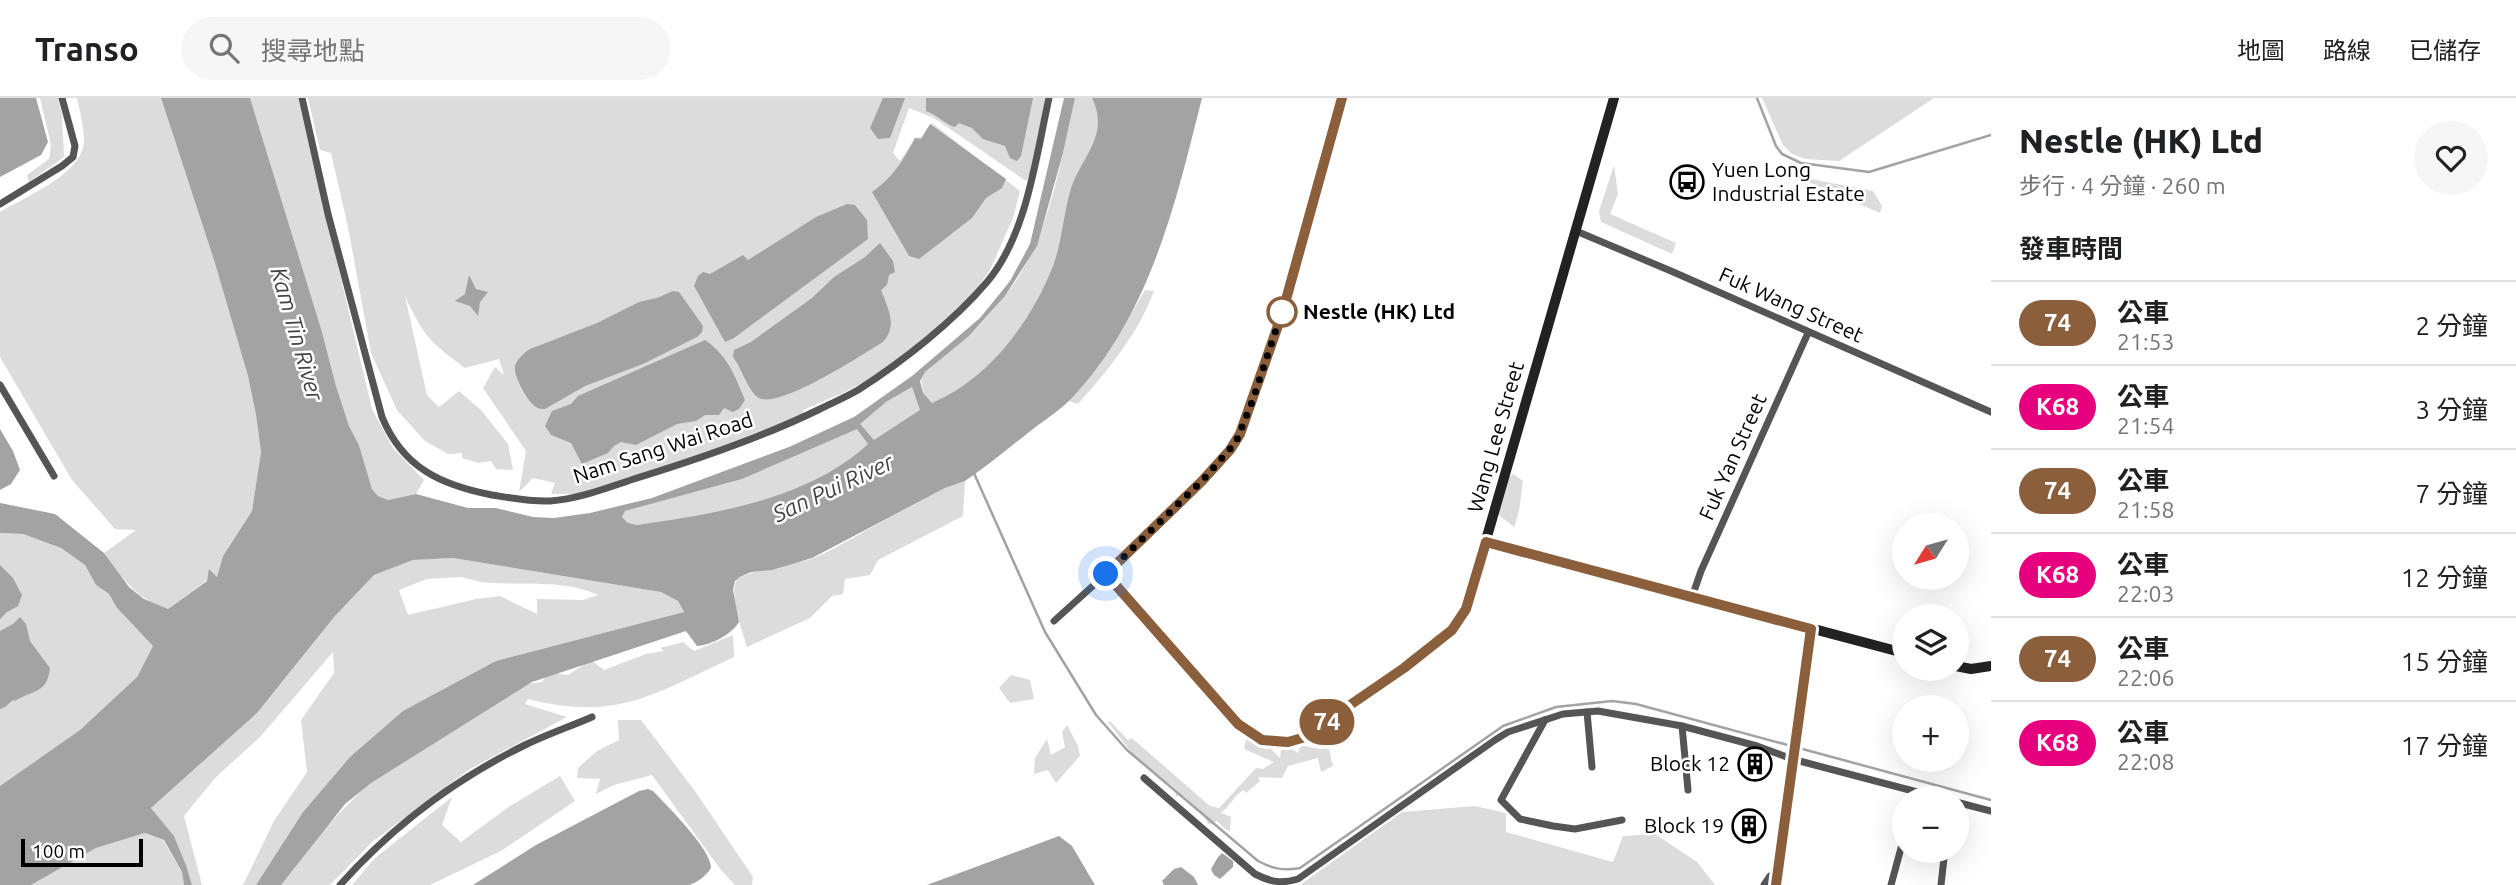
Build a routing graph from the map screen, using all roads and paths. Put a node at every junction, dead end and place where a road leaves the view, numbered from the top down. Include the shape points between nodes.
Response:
1 (62, 98) edge
2 (302, 98) edge
3 (1049, 98) edge
4 (1342, 98) edge
5 (1614, 98) edge
6 (0, 204) edge
7 (1576, 231) junction
8 (1808, 333) junction
9 (0, 385) edge
10 (1991, 412) edge
11 (54, 476) dead end
12 (1486, 542) junction
13 (1106, 574) junction
14 (1692, 597) junction
15 (1054, 621) dead end
16 (1811, 629) junction
17 (1892, 650) edge
18 (1991, 666) edge
19 (1969, 669) edge
20 (1587, 712) junction
21 (592, 717) dead end
22 (1545, 720) junction
23 (1682, 726) junction
24 (1792, 757) junction
25 (1592, 767) dead end
26 (1144, 778) dead end
27 (1892, 787) edge
28 (1688, 790) dead end
29 (1969, 805) edge
30 (1991, 811) edge
31 (1622, 820) dead end
32 (1895, 863) edge
33 (1943, 863) edge
34 (1777, 873) junction
35 (340, 885) edge
36 (1764, 885) edge
37 (1776, 885) edge
38 (1891, 885) edge
39 (1941, 885) edge

1 - 6 street via 75,146 73,157
2 - 3 street, Nam Sang Wai Road via 328,214 389,433 412,462 442,481 508,498 549,501 577,497 697,459 795,421 857,390 922,343 981,288 1010,245
4 - 13 street via 1282,314 1240,434 1202,481
5 - 7 street, Wang Lee Street
7 - 8 street, Fuk Wang Street
7 - 12 street, Wang Lee Street
8 - 10 street, Fuk Wang Street
8 - 14 street, Fuk Yan Street
9 - 11 street
12 - 13 street, Wang Lee Street via 1466,609 1452,630 1312,732 1288,742 1262,740 1238,724
12 - 14 street
13 - 15 street
14 - 16 street
16 - 17 street
16 - 24 street
18 - 19 street
20 - 22 street
20 - 23 street
20 - 25 street
21 - 35 street via 474,773 400,825
22 - 26 street via 1495,740 1298,879 1282,883 1255,873
22 - 31 street via 1501,800 1520,819 1553,826 1575,829
23 - 24 street
23 - 28 street
24 - 27 street
24 - 34 street
29 - 30 street
32 - 38 street
33 - 39 street
34 - 36 street
34 - 37 street

